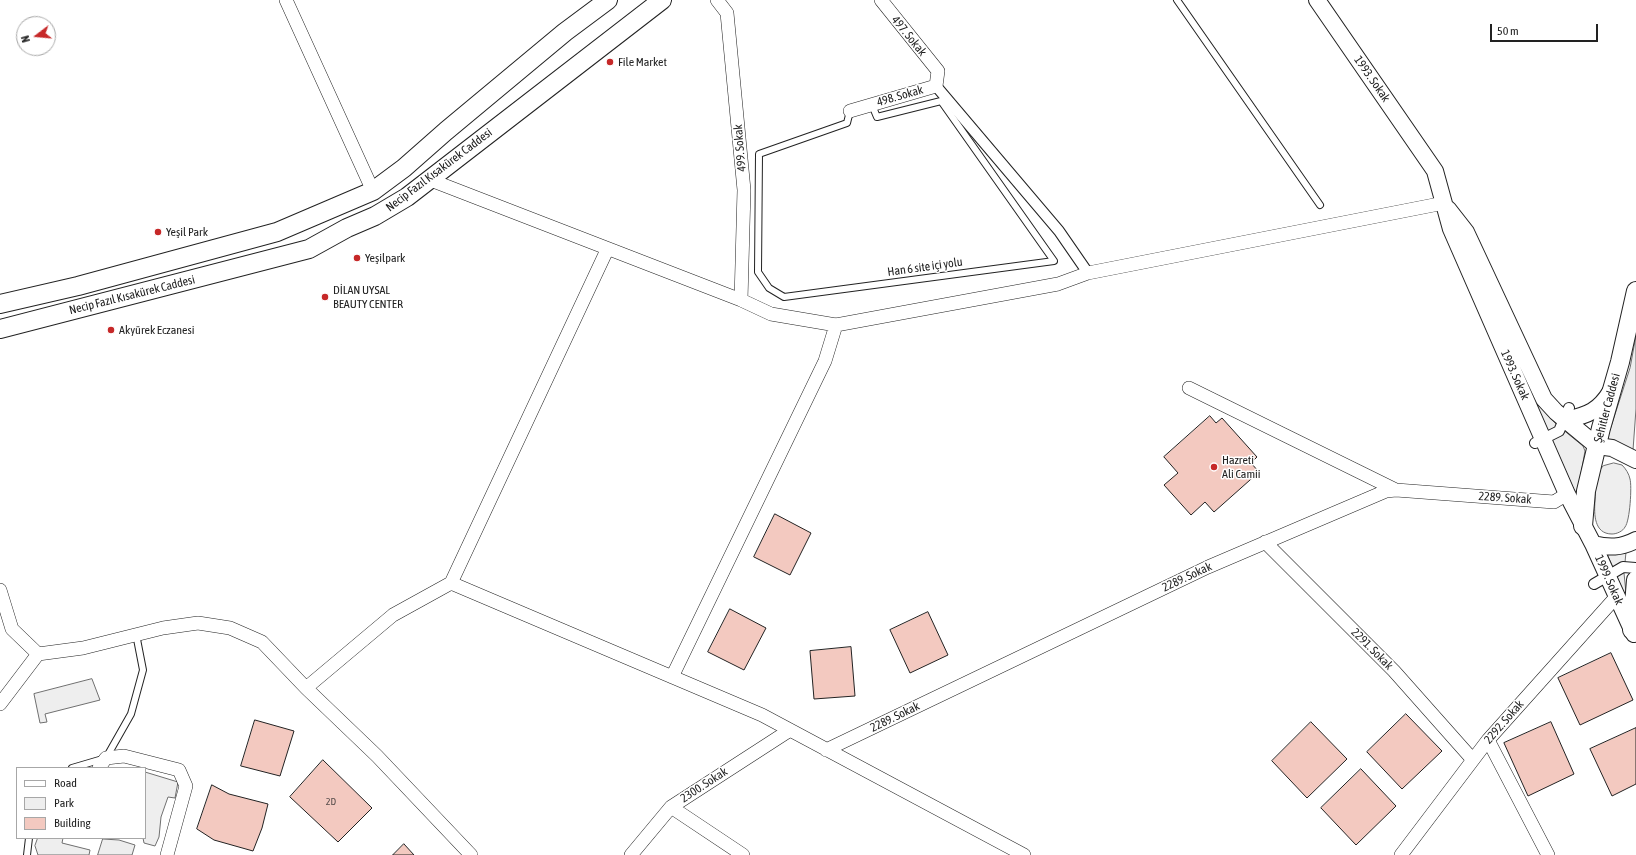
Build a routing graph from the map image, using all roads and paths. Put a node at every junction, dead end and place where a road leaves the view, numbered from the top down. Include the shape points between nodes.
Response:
1 (286, 0) edge
2 (608, 0) edge
3 (662, 0) edge
4 (717, 0) edge
5 (881, 0) edge
6 (1177, 0) edge
7 (1316, 0) edge
8 (938, 71) joint
9 (936, 86) junction
10 (872, 105) junction
11 (850, 111) joint
12 (404, 168) junction
13 (428, 179) junction
14 (373, 191) junction
15 (1444, 203) junction
16 (1320, 205) dead end
17 (607, 250) junction
18 (1088, 273) junction
19 (1636, 291) edge
20 (741, 300) junction
21 (0, 304) edge
22 (836, 325) junction
23 (1627, 325) edge
24 (0, 329) edge
25 (1189, 388) dead end
26 (1612, 389) junction
27 (1566, 416) junction
28 (1539, 441) junction
29 (1597, 446) junction
30 (1636, 460) edge
31 (1396, 490) junction
32 (1567, 494) junction
33 (1583, 526) junction
34 (1636, 540) edge
35 (1265, 542) junction
36 (1592, 544) junction
37 (1636, 568) edge
38 (1600, 580) junction
39 (1636, 580) edge
40 (451, 583) junction
41 (0, 590) edge
42 (1616, 597) junction
43 (136, 634) junction
44 (1634, 634) edge
45 (38, 654) junction
46 (672, 677) junction
47 (306, 688) junction
48 (0, 704) edge
49 (790, 730) junction
50 (1488, 740) junction
51 (826, 750) junction
52 (1473, 760) junction
53 (103, 763) edge
54 (78, 767) edge
55 (671, 807) junction
56 (29, 839) edge
57 (27, 855) edge
58 (167, 855) edge
59 (470, 855) edge
60 (631, 855) edge
61 (743, 855) edge
62 (1024, 855) edge
63 (1401, 855) edge
64 (1548, 855) edge

1 - 14 street
2 - 12 main road, Necip Fazıl Kısakürek Caddesi
3 - 13 main road, Necip Fazıl Kısakürek Caddesi
4 - 20 street, 499. Sokak via 727,13 743,183
5 - 8 street, 497. Sokak
6 - 16 lane
7 - 15 street, 1993. Sokak via 1435,171
8 - 9 street, 498. Sokak
9 - 10 street, 498. Sokak
9 - 18 street via 1059,231
10 - 11 street, 498. Sokak
10 - 11 lane, Han 6 site içi yolu via 877,117 941,101 1054,260 784,297 769,288 758,272 759,154 847,123
12 - 13 main road
12 - 14 main road, Necip Fazıl Kısakürek Caddesi
13 - 17 street
13 - 24 main road, Necip Fazıl Kısakürek Caddesi via 407,197 375,216 309,249
14 - 21 main road, Necip Fazıl Kısakürek Caddesi via 277,232 78,286
15 - 18 street
15 - 27 street, 1993. Sokak via 1466,232 1544,399 1556,412
15 - 28 street, 1993. Sokak via 1451,229
17 - 20 street
17 - 40 street
18 - 22 street via 1058,284
19 - 23 main road, Şehitler Caddesi
20 - 22 street via 771,314
22 - 46 street via 825,361
23 - 26 main road, Şehitler Caddesi
25 - 31 street
26 - 27 street via 1606,400 1586,415
26 - 29 main road, Şehitler Caddesi
27 - 28 street via 1559,431
27 - 29 street, 1993. Sokak
28 - 32 street, 1993. Sokak
29 - 30 street via 1612,448
29 - 33 main road, Şehitler Caddesi via 1586,491
31 - 32 street, 2289. Sokak via 1554,502
31 - 35 street, 2289. Sokak via 1386,491
32 - 33 street, 1993. Sokak
33 - 36 street, 1993. Sokak
34 - 36 street via 1616,547
35 - 51 street, 2289. Sokak
35 - 52 street, 2291. Sokak via 1394,671
36 - 38 street, 1999. Sokak
37 - 38 street via 1623,567
38 - 42 street, 1999. Sokak
39 - 44 main road
40 - 46 street
40 - 47 street via 393,614
41 - 45 street via 12,629
42 - 44 street, 1999. Sokak
42 - 50 street, 2292. Sokak
43 - 45 street via 83,648
43 - 47 street via 198,623 230,628 262,642
43 - 53 lane via 143,670 131,714
45 - 48 street
46 - 49 street via 762,715
47 - 59 street via 377,756
49 - 51 street
49 - 55 street, 2300. Sokak
50 - 52 street, 2292. Sokak
50 - 64 street
51 - 62 street
52 - 63 street, 2292. Sokak
53 - 54 lane
53 - 58 street via 124,756 180,770 186,786
55 - 60 street, 2300. Sokak
55 - 61 street
56 - 57 lane

